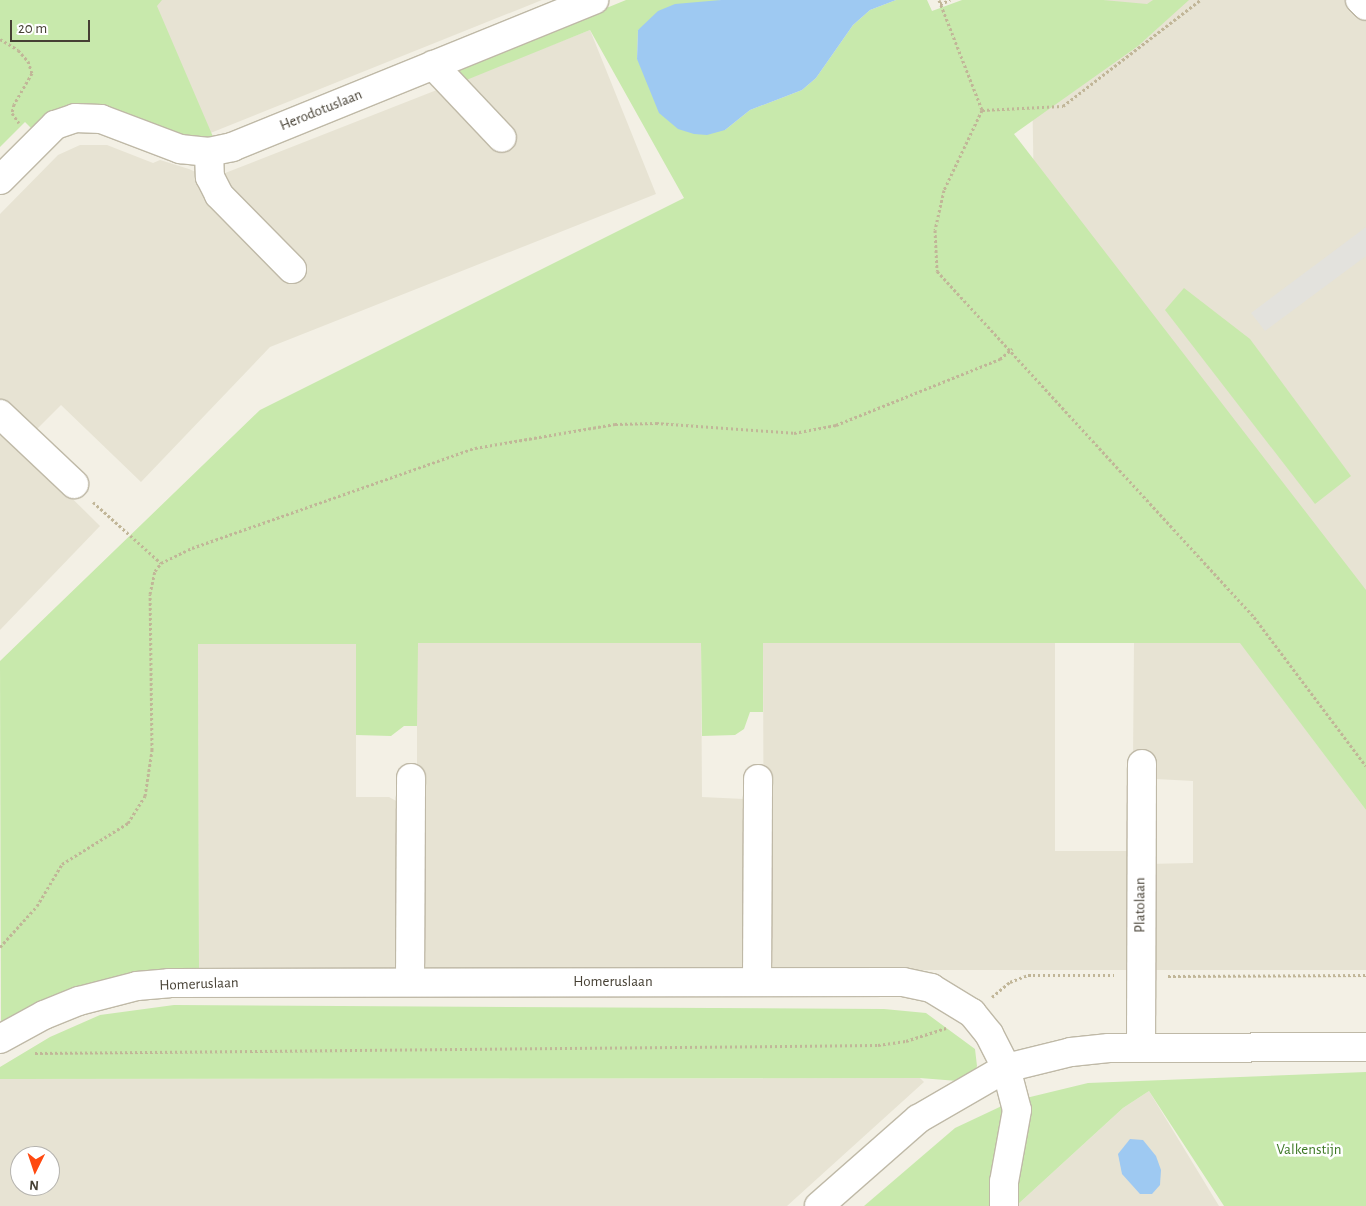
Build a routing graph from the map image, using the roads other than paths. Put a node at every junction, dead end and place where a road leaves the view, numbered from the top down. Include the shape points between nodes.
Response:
1 (594, 0) edge
2 (1360, 0) edge
3 (1366, 6) edge
4 (433, 65) junction
5 (502, 138) dead end
6 (209, 152) junction
7 (0, 180) edge
8 (292, 269) dead end
9 (0, 414) edge
10 (74, 484) road end
11 (1142, 764) dead end
12 (411, 778) dead end
13 (758, 779) dead end
14 (410, 982) junction
15 (757, 982) junction
16 (4, 1037) edge
17 (1141, 1046) junction
18 (1366, 1047) edge
19 (1006, 1068) junction
20 (819, 1206) edge
21 (1004, 1206) edge

1 - 4 street, Herodotuslaan
2 - 3 street
4 - 5 street
4 - 6 street, Herodotuslaan via 232,147
6 - 7 street, Herodotuslaan via 180,149 101,119 68,121 55,125
6 - 8 street via 210,177 219,195
9 - 10 street
11 - 17 street, Platolaan
12 - 14 street
13 - 15 street
14 - 15 street, Homeruslaan
14 - 16 street, Homeruslaan via 198,982 137,986 79,1001
15 - 19 street, Homeruslaan via 903,982 931,988 972,1013 989,1034
17 - 18 street
17 - 19 street via 1071,1052
19 - 20 street via 918,1119
19 - 21 street via 1017,1110 1004,1182

